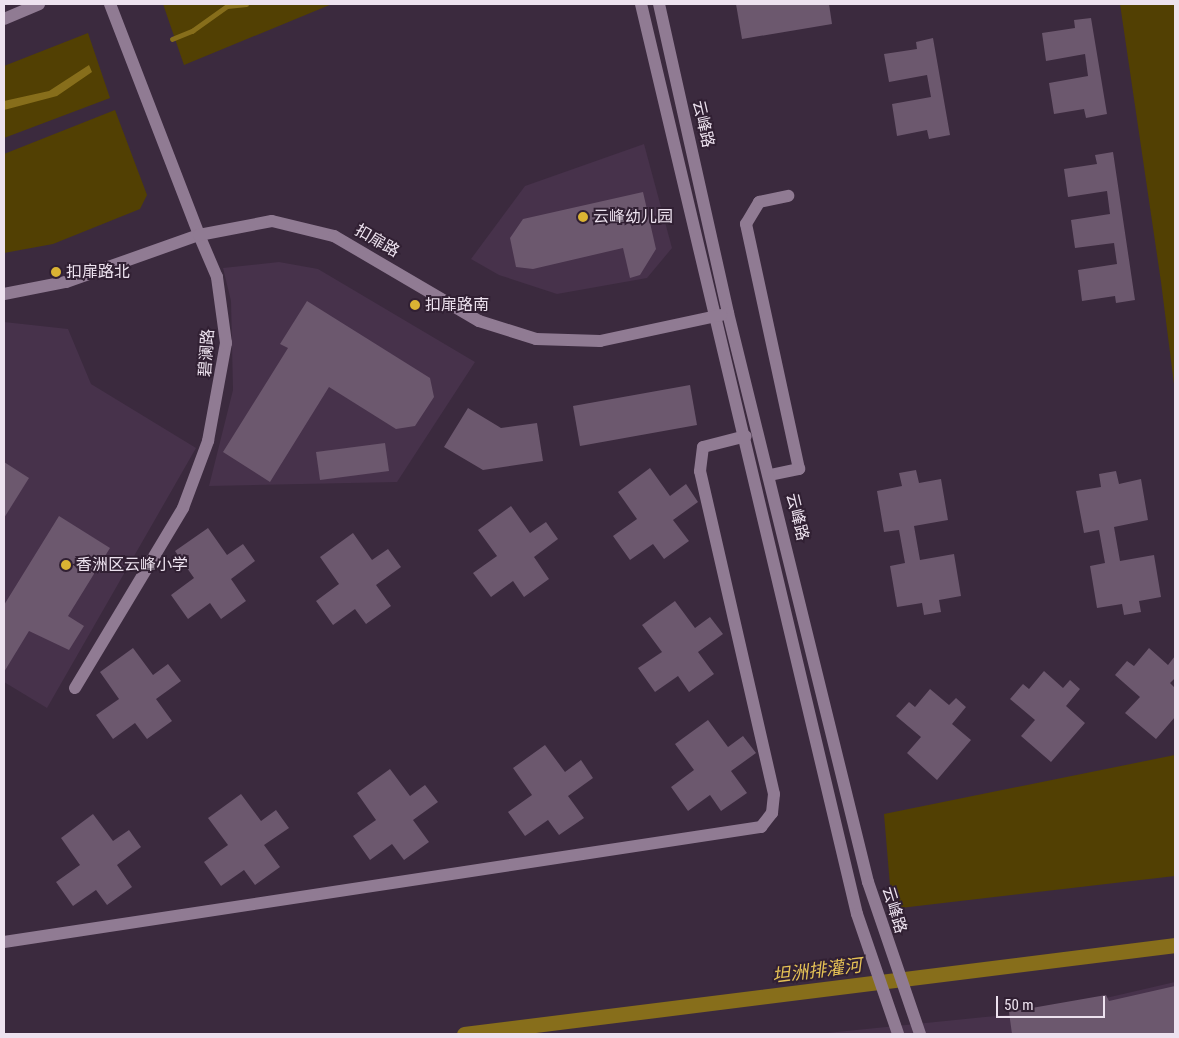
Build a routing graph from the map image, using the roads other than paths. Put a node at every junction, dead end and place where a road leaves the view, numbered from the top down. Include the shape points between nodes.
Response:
1 (39, 4) edge
2 (110, 4) edge
3 (641, 4) edge
4 (659, 4) edge
5 (4, 19) edge
6 (788, 196) dead end
7 (199, 235) junction
8 (4, 294) edge
9 (728, 313) junction
10 (714, 317) junction
11 (746, 436) junction
12 (770, 475) junction
13 (75, 688) dead end
14 (4, 942) edge
15 (898, 1034) edge
16 (920, 1034) edge

1 - 5 street
2 - 7 street, 碧澜路
3 - 10 street, 云峰路
4 - 9 street, 云峰路
6 - 12 street via 759,202 750,212 746,233 799,470
7 - 8 street, 扣扉路 via 66,282
7 - 10 street, 扣扉路 via 253,222 319,230 347,242 479,321 536,340 600,341
7 - 13 street, 碧澜路 via 218,277 226,342 208,441 179,515
9 - 10 street, 扣扉路
9 - 12 street, 云峰路
10 - 11 street, 云峰路
11 - 14 street via 703,447 700,471 774,794 772,814 761,827
11 - 15 street, 云峰路 via 857,914
12 - 16 street, 云峰路 via 875,905

